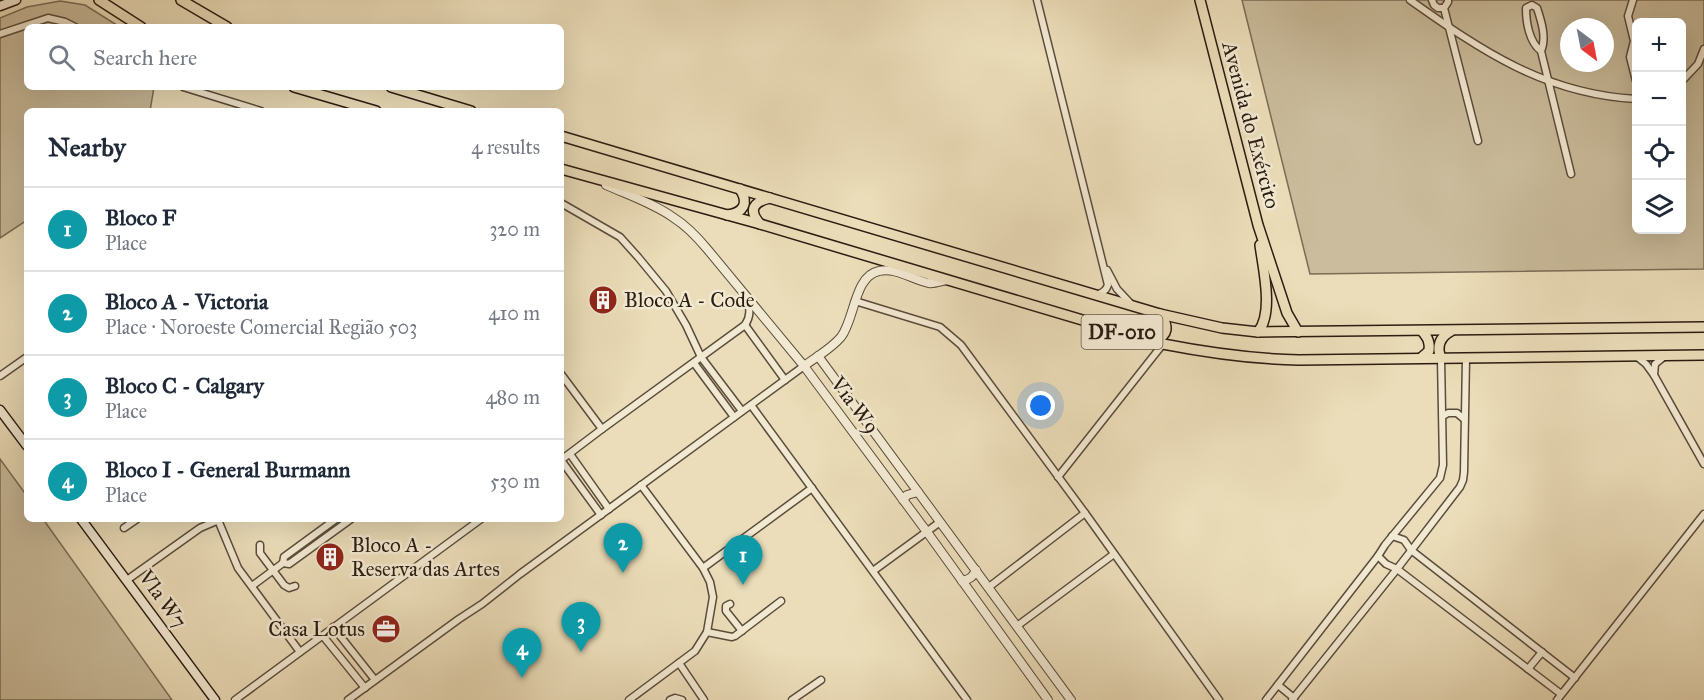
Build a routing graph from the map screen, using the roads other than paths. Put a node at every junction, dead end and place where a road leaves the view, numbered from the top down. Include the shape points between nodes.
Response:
1 (16, 0) edge
2 (93, 0) edge
3 (99, 0) edge
4 (181, 0) edge
5 (1037, 0) edge
6 (1200, 0) edge
7 (1410, 0) edge
8 (1432, 0) edge
9 (1448, 0) edge
10 (1633, 0) edge
11 (0, 6) edge
12 (1444, 8) junction
13 (113, 10) junction
14 (30, 24) edge
15 (69, 24) edge
16 (136, 24) edge
17 (216, 24) edge
18 (24, 26) edge
19 (1448, 27) junction
20 (0, 34) edge
21 (1704, 49) edge
22 (1541, 51) junction
23 (1634, 72) edge
24 (1686, 77) edge
25 (1549, 82) junction
26 (191, 90) edge
27 (304, 90) edge
28 (333, 90) edge
29 (401, 90) edge
30 (1632, 99) edge
31 (339, 100) junction
32 (241, 108) edge
33 (365, 108) edge
34 (461, 108) edge
35 (564, 137) edge
36 (1478, 141) dead end
37 (564, 170) edge
38 (1571, 174) dead end
39 (591, 178) junction
40 (740, 189) junction
41 (770, 198) junction
42 (564, 205) edge
43 (727, 216) junction
44 (760, 224) junction
45 (1258, 225) junction
46 (1104, 264) junction
47 (948, 280) junction
48 (746, 295) junction
49 (1095, 295) junction
50 (855, 301) junction
51 (1135, 307) junction
52 (1160, 314) junction
53 (745, 325) junction
54 (1704, 327) edge
55 (1453, 330) junction
56 (1422, 331) junction
57 (1258, 332) junction
58 (1298, 332) junction
59 (1159, 342) junction
60 (1666, 355) junction
61 (1704, 355) edge
62 (818, 356) junction
63 (1635, 356) junction
64 (701, 357) junction
65 (1421, 358) junction
66 (1441, 358) junction
67 (1466, 358) junction
68 (24, 359) edge
69 (694, 363) junction
70 (804, 366) junction
71 (1654, 375) junction
72 (0, 376) edge
73 (564, 378) edge
74 (785, 380) junction
75 (751, 405) junction
76 (0, 410) edge
77 (742, 411) junction
78 (1443, 416) junction
79 (734, 417) junction
80 (1464, 419) junction
81 (602, 429) junction
82 (24, 442) edge
83 (570, 454) junction
84 (564, 458) edge
85 (564, 464) edge
86 (1704, 464) edge
87 (1059, 477) junction
88 (641, 485) junction
89 (812, 488) junction
90 (918, 492) junction
91 (903, 500) junction
92 (609, 509) junction
93 (1085, 513) junction
94 (1704, 514) edge
95 (601, 515) junction
96 (83, 522) edge
97 (133, 522) edge
98 (213, 522) edge
99 (221, 522) edge
100 (332, 522) edge
101 (347, 522) edge
102 (477, 522) edge
103 (940, 522) junction
104 (124, 528) dead end
105 (927, 532) junction
106 (1392, 536) junction
107 (260, 545) dead end
108 (1411, 550) junction
109 (1114, 554) junction
110 (1378, 556) junction
111 (283, 563) junction
112 (703, 568) junction
113 (1397, 569) junction
114 (273, 570) junction
115 (976, 570) junction
116 (873, 571) junction
117 (127, 580) junction
118 (962, 581) junction
119 (252, 586) junction
120 (295, 586) dead end
121 (989, 587) junction
122 (781, 601) dead end
123 (730, 604) dead end
124 (1017, 626) junction
125 (333, 627) junction
126 (707, 632) junction
127 (742, 632) junction
128 (323, 636) junction
129 (300, 652) junction
130 (1542, 652) junction
131 (679, 663) junction
132 (1528, 669) junction
133 (1575, 678) junction
134 (375, 680) junction
135 (821, 680) dead end
136 (1278, 685) junction
137 (365, 688) junction
138 (639, 693) junction
139 (1559, 697) edge
140 (238, 699) edge
141 (1293, 699) edge
142 (215, 700) edge
143 (348, 700) edge
144 (629, 700) edge
145 (644, 700) edge
146 (670, 700) edge
147 (682, 700) edge
148 (704, 700) edge
149 (792, 700) edge
150 (967, 700) edge
151 (1048, 700) edge
152 (1071, 700) edge
153 (1219, 700) edge
154 (1266, 700) edge

1 - 11 main road
2 - 13 main road
3 - 13 main road
4 - 17 main road
5 - 46 street
6 - 45 main road, Avenida do Exército
7 - 19 street
8 - 12 street via 1438,8
9 - 12 street
10 - 23 street via 1628,16 1634,41 1630,57
12 - 19 street
13 - 16 main road
14 - 15 street via 48,18
18 - 20 street
19 - 25 street via 1501,60
19 - 36 street
21 - 24 street via 1698,64
22 - 22 street via 1541,25 1537,8 1532,5 1526,8 1528,24 1531,38
22 - 25 street
25 - 30 street via 1611,98
25 - 38 street
26 - 32 street
27 - 31 main road
28 - 31 main road
29 - 34 main road
31 - 33 main road
35 - 40 main road, DF-010
37 - 39 main road, DF-010
39 - 43 main road, DF-010
39 - 48 street, Via W9 via 674,218 693,233
40 - 41 main road, DF-010
40 - 43 main road via 745,203 741,211
41 - 44 main road via 753,209 753,217
41 - 49 main road, DF-010
42 - 64 street via 620,237 639,256 666,291
43 - 44 main road, DF-010
44 - 47 main road, DF-010
45 - 57 main road, Avenida do Exército via 1266,308
45 - 58 main road, Avenida do Exército via 1287,313
46 - 49 street via 1108,285
46 - 51 street via 1117,289
47 - 50 street via 931,284 892,271 879,271 861,285
47 - 59 main road, DF-010
48 - 53 street via 750,317
48 - 70 street, Via W9
49 - 51 main road, DF-010
50 - 62 street via 842,335
50 - 87 street via 940,327 952,336
51 - 52 main road, DF-010
52 - 57 main road, DF-010
52 - 59 main road via 1166,328
53 - 64 street
53 - 74 street
54 - 55 main road, DF-010
55 - 56 main road, DF-010
55 - 66 main road via 1441,339
56 - 58 main road, DF-010
56 - 65 main road via 1430,345
57 - 58 main road, DF-010
59 - 65 main road, DF-010 via 1262,359
59 - 87 street
60 - 61 main road, DF-010
60 - 63 main road, DF-010
60 - 71 street via 1656,364
62 - 70 street
62 - 90 street, Via W9
63 - 67 main road, DF-010
63 - 71 street
64 - 69 street
64 - 77 street
65 - 66 main road, DF-010
66 - 67 main road, DF-010
66 - 78 street
67 - 80 street
68 - 72 street
69 - 79 street
69 - 81 street
70 - 74 street
70 - 91 street, Via W9
71 - 86 street
73 - 81 street
74 - 75 street
75 - 77 street
75 - 89 street
76 - 82 main road
77 - 79 street
78 - 80 street via 1457,413
78 - 106 street via 1440,478
79 - 88 street
80 - 108 street via 1463,480
81 - 83 street
83 - 84 street
83 - 92 street
85 - 95 street
87 - 93 street
88 - 92 street
88 - 112 street
89 - 112 street
89 - 116 street
90 - 91 street
90 - 103 street, Via W9
91 - 105 street, Via W9
92 - 95 street
93 - 109 street
93 - 121 street
94 - 133 street
95 - 134 street
96 - 117 main road, Vla W7
97 - 104 street
98 - 117 street
99 - 119 street via 233,560
100 - 111 street via 285,557
101 - 111 street via 289,564
102 - 125 street
103 - 105 street
103 - 115 street, Via W9
105 - 116 street
105 - 118 street, Via W9
106 - 108 street via 1404,540
106 - 110 street
107 - 114 street via 260,553
108 - 113 street
108 - 130 street
109 - 124 street
109 - 153 street
110 - 113 street
110 - 136 street
111 - 114 street
112 - 126 street via 713,597
113 - 132 street
113 - 141 street
114 - 119 street
114 - 120 street via 284,585
115 - 118 street via 974,576
115 - 121 street, Via W9
116 - 150 street
117 - 142 main road, Vla W7
118 - 151 street, Via W9
119 - 129 street
121 - 124 street, Via W9
122 - 127 street
123 - 127 street via 726,611
124 - 152 street, Via W9
125 - 128 street
125 - 134 street
126 - 127 street via 732,637
126 - 131 street via 695,651
128 - 129 street
128 - 137 street
129 - 140 street
130 - 132 street
130 - 133 street
131 - 138 street
131 - 148 street
132 - 139 street
133 - 139 street
134 - 137 street
135 - 149 street
136 - 141 street
136 - 154 street
137 - 143 street
138 - 144 street
138 - 145 street
146 - 147 street

